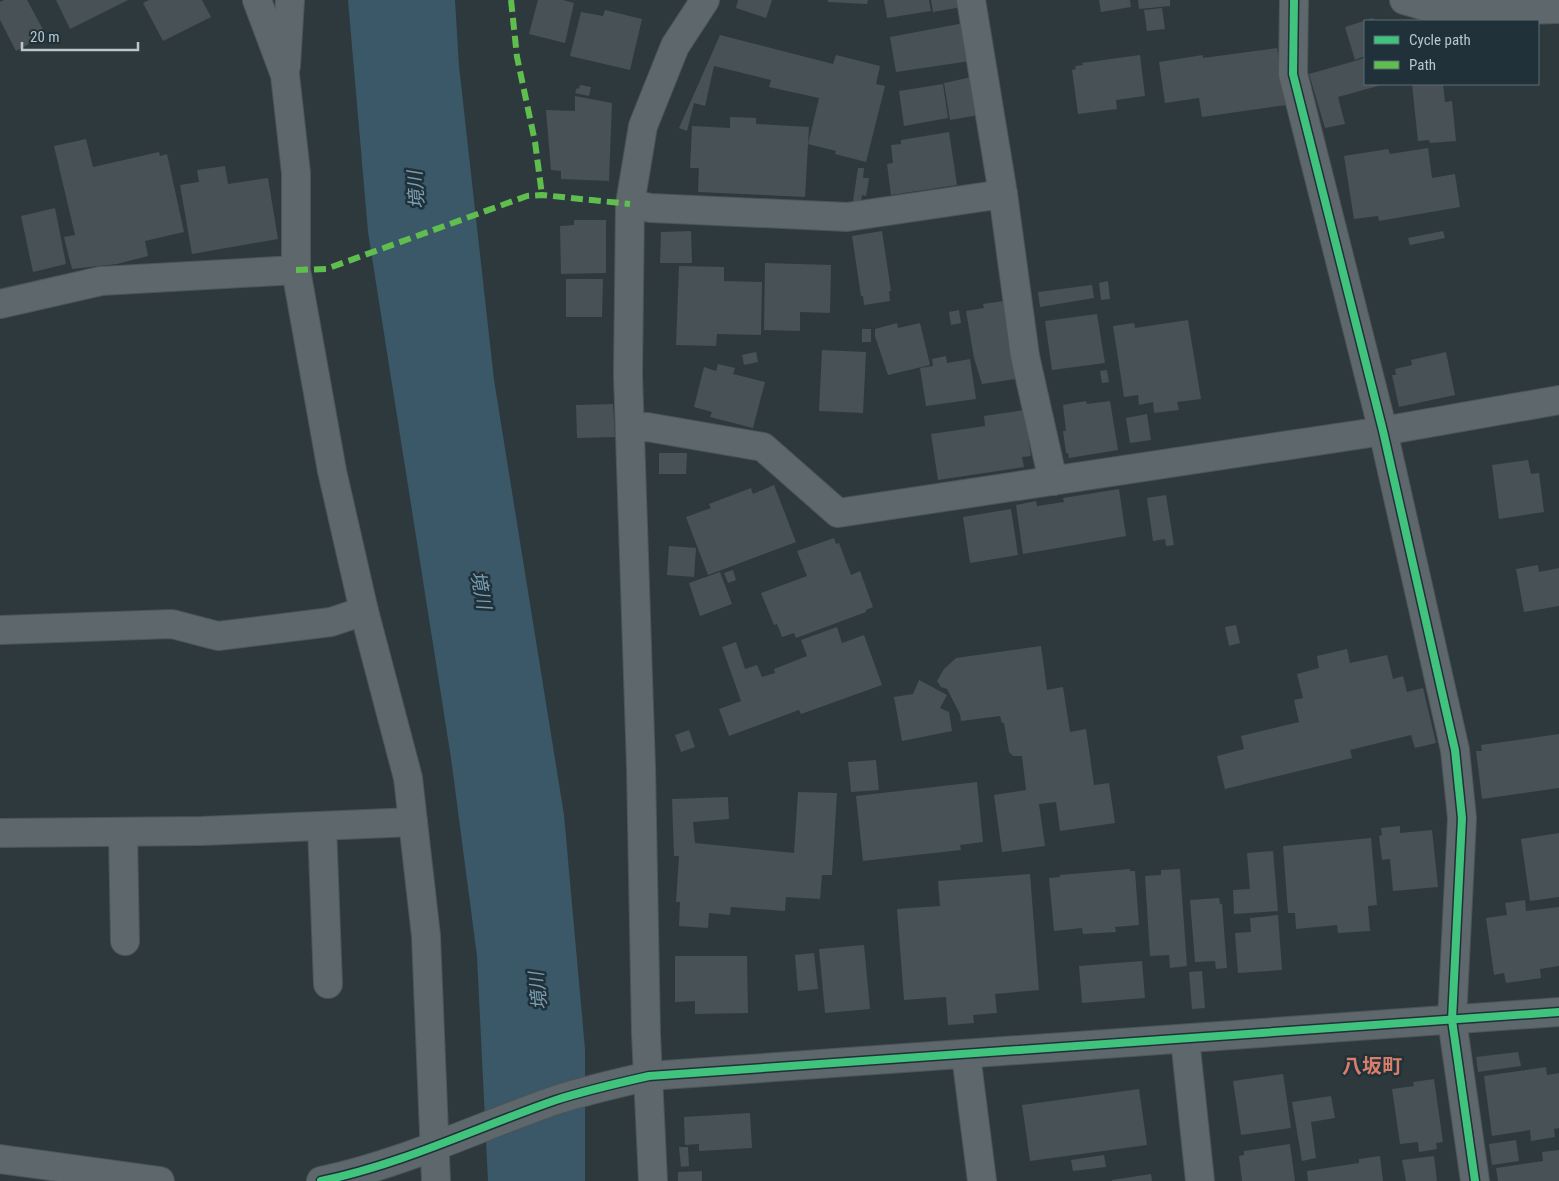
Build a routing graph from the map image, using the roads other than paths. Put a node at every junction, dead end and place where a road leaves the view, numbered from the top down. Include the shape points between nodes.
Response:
1 (257, 0) edge
2 (290, 0) edge
3 (704, 0) edge
4 (971, 0) edge
5 (1294, 0) edge
6 (1404, 0) edge
7 (1559, 9) edge
8 (285, 75) junction
9 (1003, 194) junction
10 (630, 204) junction
11 (296, 270) junction
12 (0, 304) edge
13 (1559, 400) edge
14 (630, 428) junction
15 (1383, 431) junction
16 (1053, 481) junction
17 (364, 611) junction
18 (0, 630) edge
19 (413, 822) junction
20 (322, 826) junction
21 (123, 832) junction
22 (0, 833) edge
23 (125, 941) dead end
24 (328, 984) dead end
25 (1559, 1012) edge
26 (1452, 1020) junction
27 (1185, 1039) junction
28 (966, 1055) junction
29 (649, 1076) junction
30 (446, 1142) junction
31 (0, 1159) edge
32 (160, 1181) edge
33 (322, 1181) edge
34 (436, 1181) edge
35 (653, 1181) edge
36 (982, 1181) edge
37 (1200, 1181) edge
38 (1475, 1181) edge

1 - 8 street
2 - 8 street
3 - 10 street via 676,46 643,126
4 - 9 street
5 - 15 street via 1294,74
6 - 7 street via 1446,12
8 - 11 street via 296,172
9 - 10 street via 847,217 651,208
9 - 16 street via 1025,356
10 - 14 street
11 - 12 street via 101,281
11 - 17 street via 332,471
13 - 15 street
14 - 16 street via 648,427 763,447 838,513
14 - 29 street
15 - 16 street
15 - 26 street via 1455,750 1462,818
17 - 18 street via 331,622 218,636 172,624
17 - 19 street via 408,778
19 - 20 street
19 - 30 street
20 - 21 street
20 - 24 street
21 - 22 street
21 - 23 street
25 - 26 street
26 - 27 street
26 - 38 street
27 - 28 street
27 - 37 street
28 - 29 street
28 - 36 street
29 - 30 street via 557,1100
29 - 35 street
30 - 33 street
30 - 34 street
31 - 32 street

